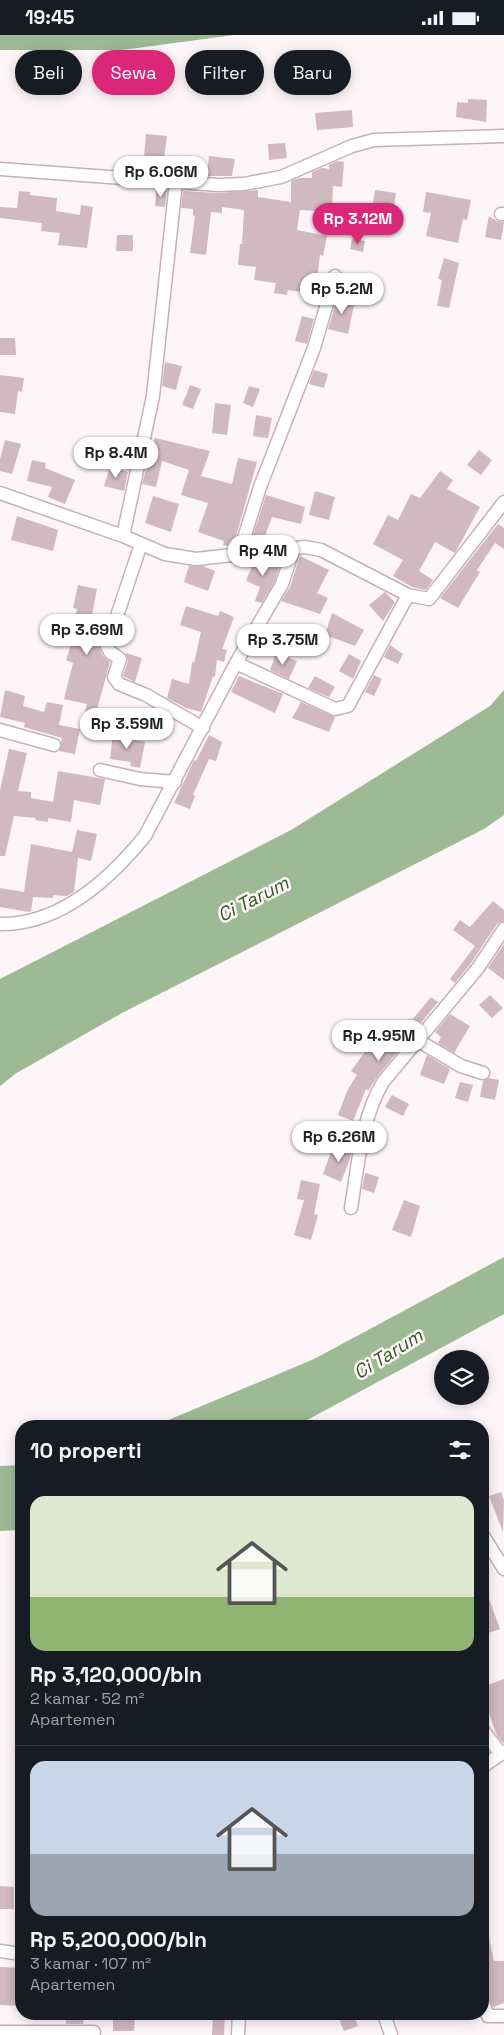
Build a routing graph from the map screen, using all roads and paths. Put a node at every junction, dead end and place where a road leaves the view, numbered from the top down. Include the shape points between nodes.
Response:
1 (504, 136) edge
2 (0, 169) edge
3 (176, 182) junction
4 (335, 276) dead end
5 (0, 493) edge
6 (504, 502) edge
7 (122, 536) junction
8 (141, 544) junction
9 (294, 548) junction
10 (238, 554) junction
11 (408, 595) junction
12 (236, 663) junction
13 (203, 728) junction
14 (0, 730) edge
15 (54, 745) dead end
16 (100, 770) dead end
17 (175, 782) junction
18 (0, 924) edge
19 (504, 929) edge
20 (418, 1041) junction
21 (483, 1073) dead end
22 (350, 1207) dead end
23 (489, 1545) edge
24 (504, 1569) edge
25 (489, 1737) edge
26 (502, 1753) edge
27 (489, 1762) edge
28 (0, 1951) edge
29 (15, 1953) edge
30 (489, 2016) edge
31 (504, 2016) edge
32 (239, 2020) edge
33 (386, 2020) edge
34 (0, 2032) edge
35 (94, 2032) dead end
36 (238, 2035) edge
37 (391, 2035) edge

1 - 3 street via 374,140 270,180 218,185
2 - 3 street
3 - 7 street via 153,396
4 - 10 street via 314,348 260,487
5 - 7 street
6 - 11 street via 434,596 421,599
7 - 8 street
8 - 10 street via 165,554 196,559
8 - 13 street via 107,646 120,659 114,677 119,684 146,695
9 - 10 street
9 - 11 street via 320,551
9 - 12 street via 282,583
11 - 12 street via 348,706 342,709 335,709
12 - 13 street
13 - 17 street
14 - 15 street
16 - 17 street via 140,779
17 - 18 street via 145,836 101,884 66,906 37,918
19 - 20 street via 478,968
20 - 21 street via 461,1066
20 - 22 street via 374,1097
23 - 24 street
25 - 26 street
26 - 27 street
28 - 29 street
30 - 31 street
32 - 36 street
33 - 37 street
34 - 35 street

